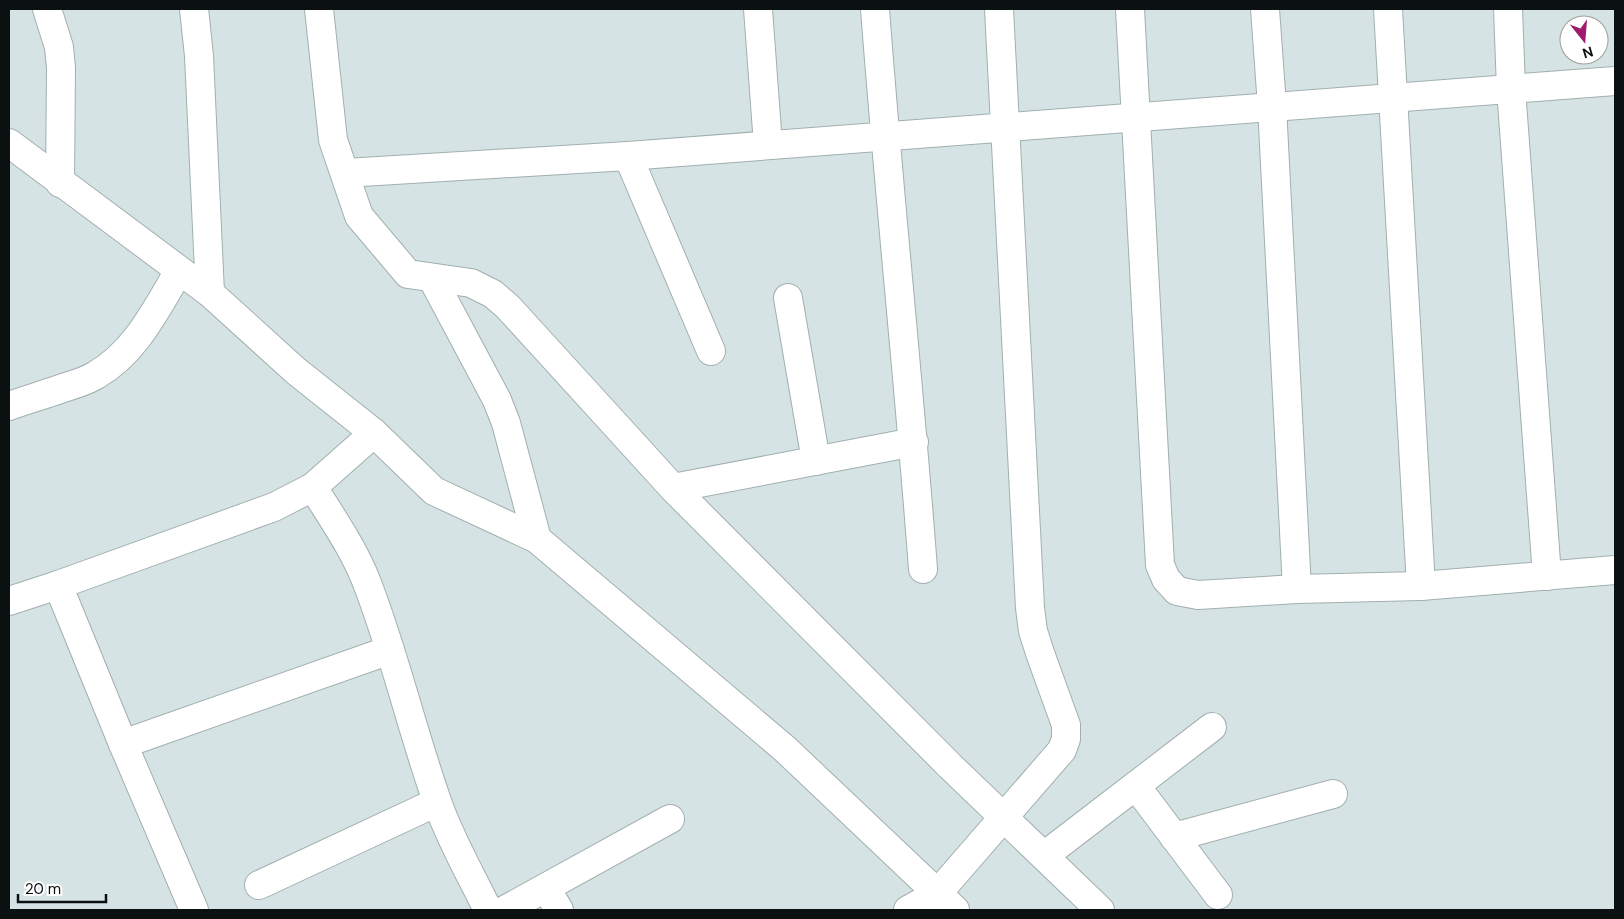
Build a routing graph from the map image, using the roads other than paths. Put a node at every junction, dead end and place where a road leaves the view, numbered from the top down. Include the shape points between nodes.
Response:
1 (47, 9) edge
2 (194, 9) edge
3 (319, 9) edge
4 (758, 9) edge
5 (875, 9) edge
6 (999, 9) edge
7 (1130, 9) edge
8 (1265, 9) edge
9 (1388, 9) edge
10 (1508, 9) edge
11 (1615, 81) edge
12 (1511, 88) junction
13 (1394, 97) junction
14 (1272, 106) junction
15 (1136, 118) junction
16 (1005, 127) junction
17 (885, 136) junction
18 (9, 144) edge
19 (768, 145) junction
20 (628, 156) junction
21 (345, 173) junction
22 (60, 183) junction
23 (179, 271) junction
24 (432, 278) junction
25 (210, 293) junction
26 (788, 298) dead end
27 (711, 351) dead end
28 (9, 406) edge
29 (374, 433) junction
30 (914, 442) junction
31 (816, 461) junction
32 (313, 487) junction
33 (673, 488) junction
34 (537, 540) junction
35 (923, 569) dead end
36 (1615, 570) edge
37 (1547, 576) junction
38 (58, 585) junction
39 (1421, 586) junction
40 (1297, 589) junction
41 (9, 601) edge
42 (390, 650) junction
43 (1212, 727) dead end
44 (123, 744) junction
45 (1136, 786) junction
46 (1333, 794) dead end
47 (437, 802) junction
48 (1004, 817) junction
49 (670, 819) dead end
50 (1174, 836) junction
51 (1044, 856) junction
52 (259, 885) dead end
53 (1218, 895) dead end
54 (552, 899) edge
55 (946, 902) edge
56 (194, 910) edge
57 (488, 910) edge
58 (505, 910) edge
59 (908, 910) edge
60 (1100, 910) edge

1 - 22 street via 59,47 61,68
2 - 25 street
3 - 21 street via 333,140
4 - 19 street
5 - 17 street
6 - 16 street
7 - 15 street
8 - 14 street
9 - 13 street
10 - 12 street
11 - 12 street
12 - 13 street
12 - 37 street
13 - 14 street
13 - 39 street
14 - 15 street
14 - 40 street
15 - 16 street
15 - 40 street via 1160,566 1177,591 1198,595
16 - 17 street
16 - 48 street via 1030,608 1040,652 1066,725 1066,739 1062,750
17 - 19 street
17 - 30 street
18 - 22 street
19 - 20 street
20 - 21 street
20 - 27 street
21 - 24 street via 359,216 408,274
22 - 23 street
23 - 25 street
23 - 28 street via 144,330 110,366 82,382
24 - 33 street via 470,284 493,294
24 - 34 street via 497,400
25 - 29 street via 296,371
26 - 31 street
29 - 32 street
29 - 34 street via 434,491
30 - 31 street
30 - 35 street
31 - 33 street
32 - 38 street via 274,507
32 - 42 street via 356,558
33 - 48 street
34 - 55 street via 786,749
36 - 37 street
37 - 39 street
38 - 41 street
38 - 44 street
39 - 40 street
42 - 44 street
42 - 47 street
43 - 45 street
44 - 56 street
45 - 50 street
45 - 51 street
46 - 50 street
47 - 52 street
47 - 57 street
48 - 51 street
48 - 55 street
49 - 54 street
50 - 53 street
51 - 60 street
54 - 58 street
55 - 59 street

